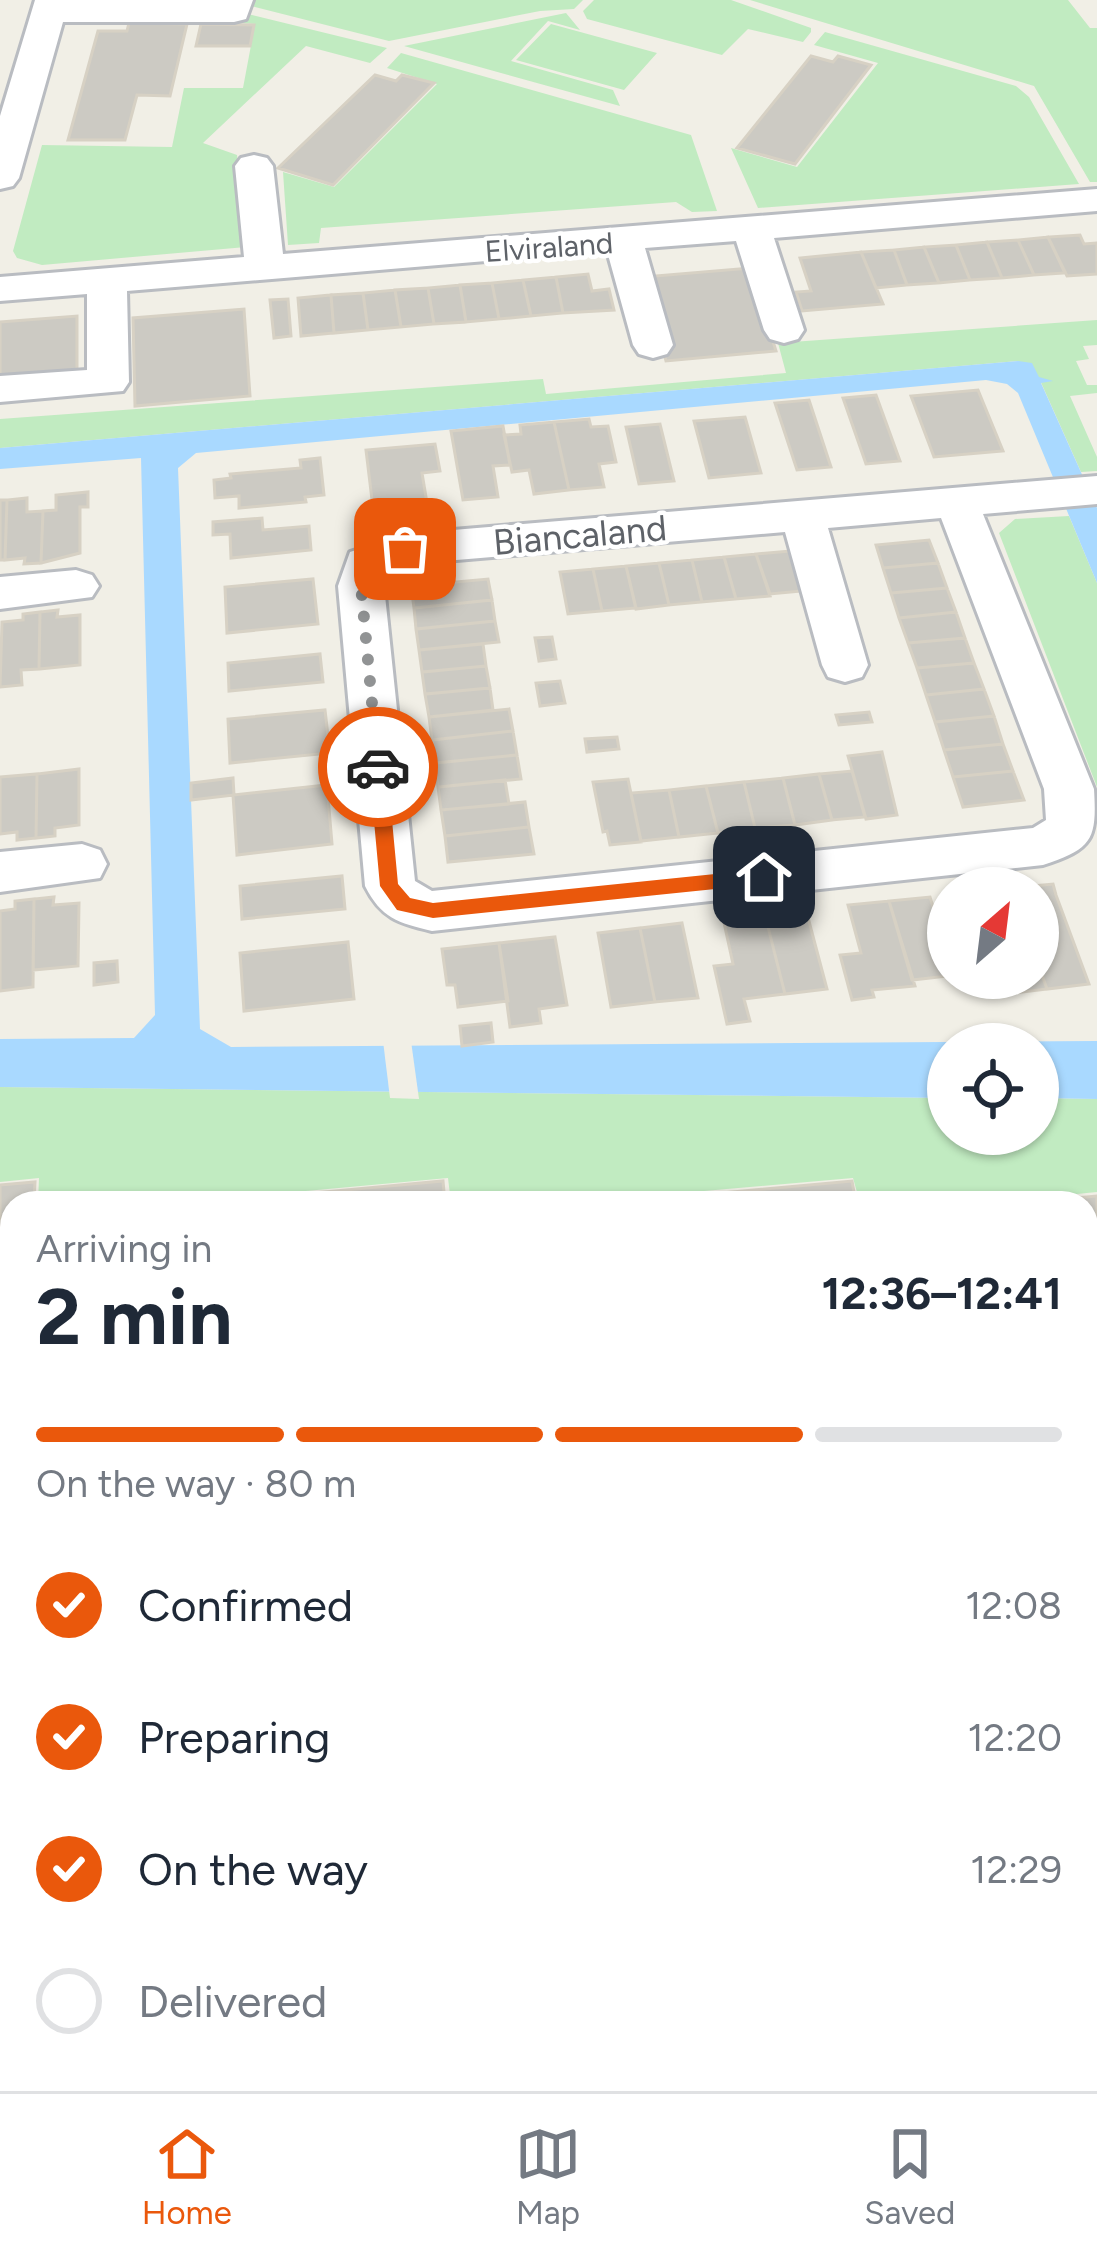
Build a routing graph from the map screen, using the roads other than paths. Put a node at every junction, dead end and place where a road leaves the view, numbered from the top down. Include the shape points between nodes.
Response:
1 (236, 0) edge
2 (48, 14) edge
3 (0, 28) edge
4 (254, 166) dead end
5 (0, 178) edge
6 (1097, 200) edge
7 (752, 231) junction
8 (624, 241) junction
9 (266, 268) junction
10 (107, 281) junction
11 (0, 289) edge
12 (784, 330) dead end
13 (653, 345) dead end
14 (0, 389) edge
15 (1097, 490) edge
16 (956, 501) junction
17 (803, 516) junction
18 (76, 586) dead end
19 (0, 593) edge
20 (845, 665) dead end
21 (82, 864) dead end
22 (0, 872) edge

1 - 2 street via 233,12
2 - 3 street
2 - 5 street
4 - 9 street
6 - 7 street, Elviraland
7 - 8 street, Elviraland
7 - 12 street
8 - 9 street, Elviraland
8 - 13 street
9 - 10 street, Elviraland
10 - 11 street, Elviraland
10 - 14 street via 109,382
15 - 16 street, Biancaland
16 - 17 street, Biancaland
16 - 17 street, Biancaland via 1069,789 1072,829 1042,846 996,852 433,911 404,904 389,886 361,586 366,563 405,549
17 - 20 street
18 - 19 street
21 - 22 street

